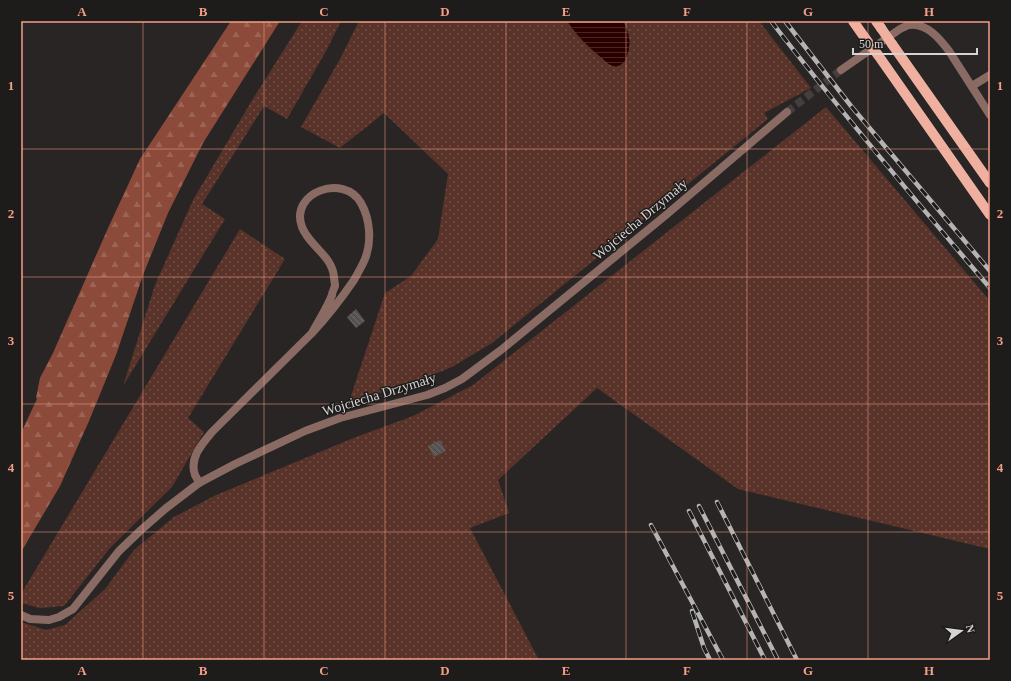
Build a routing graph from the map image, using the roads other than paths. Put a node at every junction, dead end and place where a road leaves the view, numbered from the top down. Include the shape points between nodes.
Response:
1 (853, 21) edge
2 (878, 25) edge
3 (841, 70) tunnel mouth
4 (990, 75) edge
5 (972, 86) junction
6 (787, 112) tunnel mouth
7 (990, 115) edge
8 (990, 183) edge
9 (990, 215) edge
10 (312, 332) junction
11 (199, 483) junction
12 (21, 615) edge

1 - 9 main road, bridge
2 - 8 main road, bridge
3 - 5 street via 900,29 916,25 926,28 942,42
4 - 5 street
5 - 7 street
6 - 11 street, Wojciecha Drzymały via 666,215 462,379 427,395 340,418 305,431
10 - 10 street via 344,296 366,258 369,243 366,214 360,201 350,192 337,188 322,189 312,195 304,202 300,215 302,227 325,256 334,275 335,286 328,306
10 - 11 street via 201,445 195,455 193,466
11 - 12 street, Wojciecha Drzymały via 165,509 119,552 73,609 59,618 49,620 30,619

